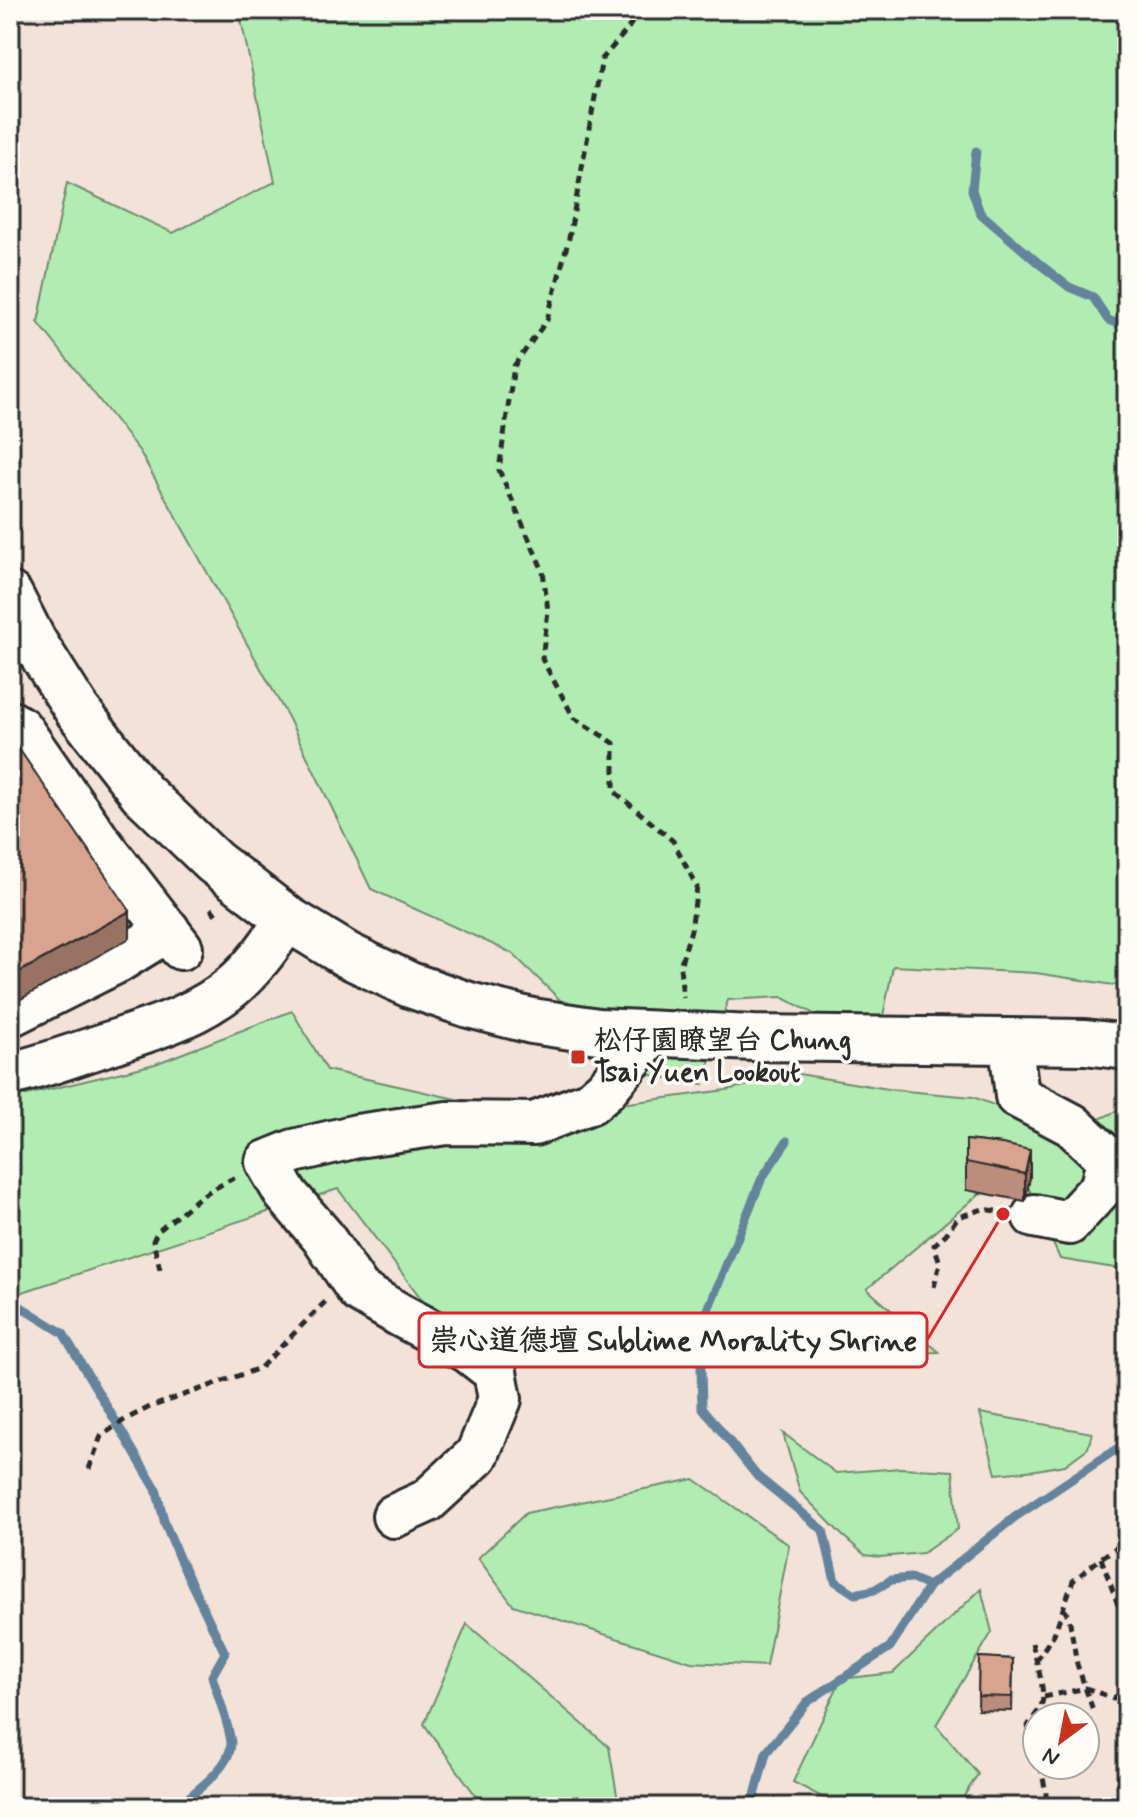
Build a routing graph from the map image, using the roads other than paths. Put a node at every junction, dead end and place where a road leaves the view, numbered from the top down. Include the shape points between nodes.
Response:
1 (10, 595) edge
2 (10, 722) edge
3 (288, 919) junction
4 (10, 1015) edge
5 (669, 1022) junction
6 (1015, 1042) junction
7 (1127, 1047) edge
8 (10, 1074) edge
9 (1034, 1216) road end
10 (394, 1516) dead end

1 - 3 main road via 69,698 142,793 214,862
2 - 4 street via 20,728 175,939
3 - 5 main road via 410,985 469,1005 598,1031
3 - 8 street via 255,965 203,1007
5 - 6 main road via 754,1038
5 - 10 street via 591,1102 534,1124 447,1123 357,1136 267,1162 359,1291 468,1351 495,1372 500,1399 477,1455 427,1501
6 - 7 main road
6 - 9 street via 1017,1096 1072,1125 1108,1159 1102,1187 1069,1223

